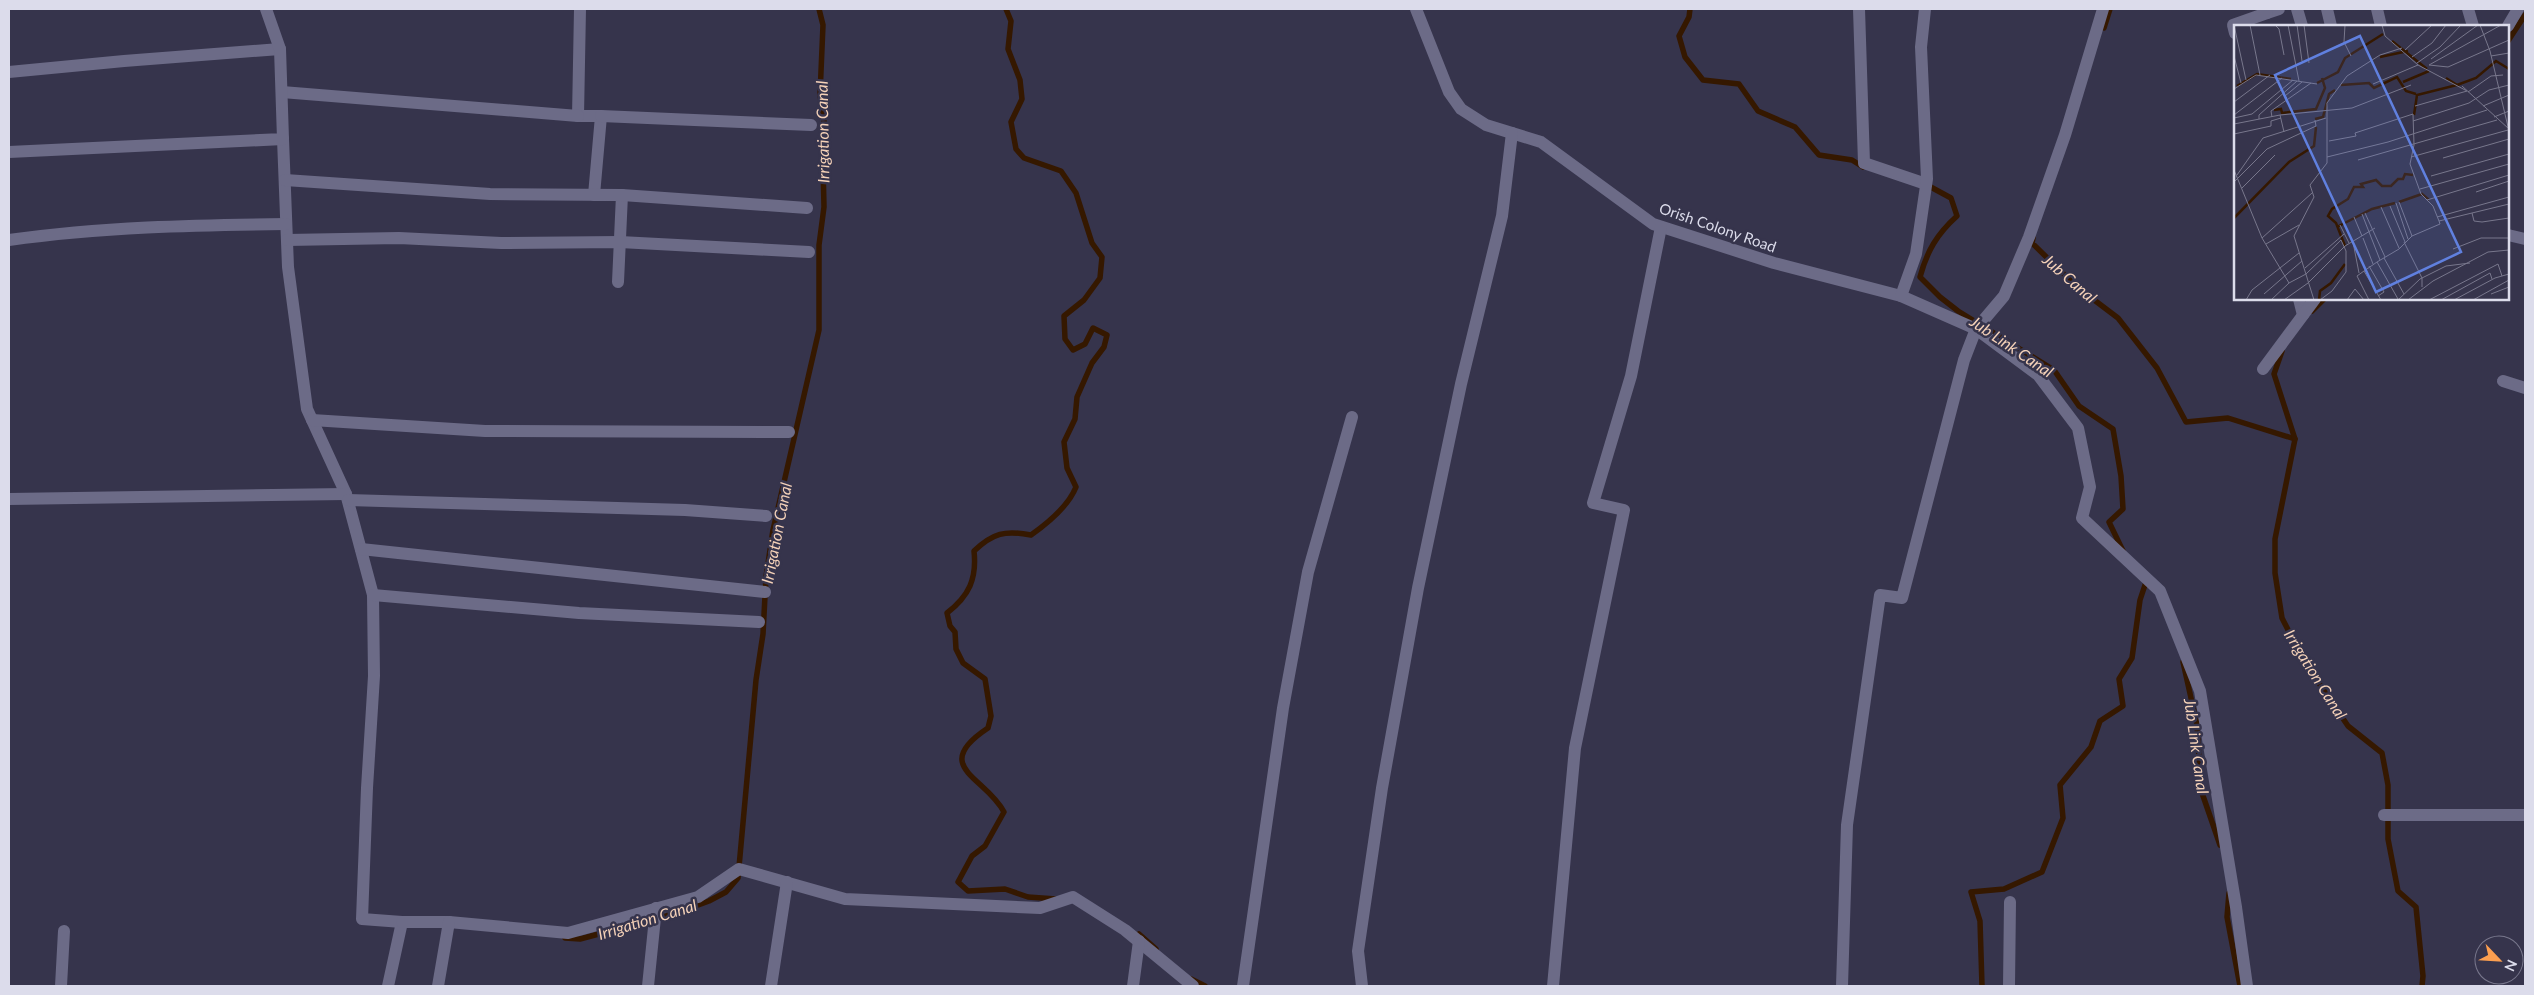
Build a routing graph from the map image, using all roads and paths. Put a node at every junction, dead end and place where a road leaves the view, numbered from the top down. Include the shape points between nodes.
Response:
1 (266, 9) edge
2 (580, 9) edge
3 (1416, 9) edge
4 (1859, 9) edge
5 (1925, 9) edge
6 (2103, 9) edge
7 (2279, 9) edge
8 (2297, 9) edge
9 (2327, 9) edge
10 (2377, 9) edge
11 (2468, 9) edge
12 (2518, 9) edge
13 (2266, 11) edge
14 (2302, 25) edge
15 (2331, 25) edge
16 (2382, 25) edge
17 (2472, 25) edge
18 (2509, 25) edge
19 (2234, 28) edge
20 (280, 49) junction
21 (9, 72) edge
22 (282, 92) junction
23 (578, 116) junction
24 (601, 116) junction
25 (811, 125) dead end
26 (1512, 133) junction
27 (283, 140) junction
28 (9, 152) edge
29 (284, 180) junction
30 (1926, 184) junction
31 (622, 195) junction
32 (808, 208) dead end
33 (286, 224) junction
34 (1661, 227) junction
35 (2509, 235) edge
36 (2525, 239) edge
37 (9, 240) edge
38 (287, 240) junction
39 (620, 242) junction
40 (809, 252) dead end
41 (618, 282) dead end
42 (1901, 296) junction
43 (2299, 300) edge
44 (2314, 300) edge
45 (2303, 315) junction
46 (1976, 329) junction
47 (2263, 369) dead end
48 (2503, 381) dead end
49 (2525, 388) edge
50 (1352, 417) dead end
51 (312, 420) junction
52 (789, 432) dead end
53 (347, 497) junction
54 (9, 499) edge
55 (766, 516) dead end
56 (361, 549) junction
57 (765, 592) dead end
58 (373, 596) junction
59 (760, 622) dead end
60 (2384, 815) dead end
61 (2525, 815) edge
62 (787, 882) junction
63 (2010, 902) dead end
64 (656, 908) junction
65 (402, 922) junction
66 (449, 922) junction
67 (64, 931) dead end
68 (1140, 941) junction
69 (61, 986) edge
70 (388, 986) edge
71 (438, 986) edge
72 (648, 986) edge
73 (771, 986) edge
74 (1132, 986) edge
75 (1194, 986) edge
76 (1243, 986) edge
77 (1362, 986) edge
78 (1553, 986) edge
79 (1842, 986) edge
80 (2009, 986) edge
81 (2247, 986) edge

1 - 20 street
2 - 23 street
3 - 26 street, Orish Colony Road via 1448,92 1461,109 1486,125
4 - 30 street via 1864,163
5 - 30 street via 1921,47
6 - 46 street via 2065,135 2029,237 2004,296
7 - 13 street
8 - 14 street
9 - 15 street
10 - 16 street
11 - 17 street
12 - 18 street
13 - 19 street via 2233,25
20 - 21 street
20 - 22 street
22 - 23 street
22 - 27 street
23 - 24 street
24 - 25 street
24 - 31 street via 594,195
26 - 34 street, Orish Colony Road via 1541,142
26 - 77 street via 1502,216 1461,384 1420,578 1382,788 1358,951
27 - 28 street
27 - 29 street
29 - 31 street via 490,194
29 - 33 street
30 - 42 street via 1916,254
31 - 32 street
31 - 39 street
33 - 37 street via 69,232
33 - 38 street
34 - 42 street, Orish Colony Road via 1774,263
34 - 78 street via 1631,376 1592,503 1624,510 1575,748
35 - 36 street
38 - 39 street via 399,238 501,243
38 - 51 street via 307,409
39 - 40 street
39 - 41 street
42 - 46 street, Orish Colony Road
43 - 45 street
44 - 45 street
45 - 47 street
46 - 79 street via 1964,360 1902,598 1880,595 1847,825
46 - 81 street, Orish Colony Road via 2038,375 2078,428 2090,487 2082,518 2160,591 2200,691
48 - 49 street
50 - 76 street via 1306,582 1283,708
51 - 52 street via 486,431
51 - 53 street
53 - 54 street
53 - 55 street via 676,509
53 - 56 street
56 - 57 street
56 - 58 street
58 - 59 street via 579,613
58 - 65 street via 374,676 362,919
60 - 61 street
62 - 64 street via 739,869 698,897
62 - 68 street via 846,899 1040,908 1073,897
62 - 73 street
63 - 80 street
64 - 66 street via 568,933
64 - 72 street
65 - 66 street
65 - 70 street
66 - 71 street
67 - 69 street
68 - 74 street
68 - 75 street

